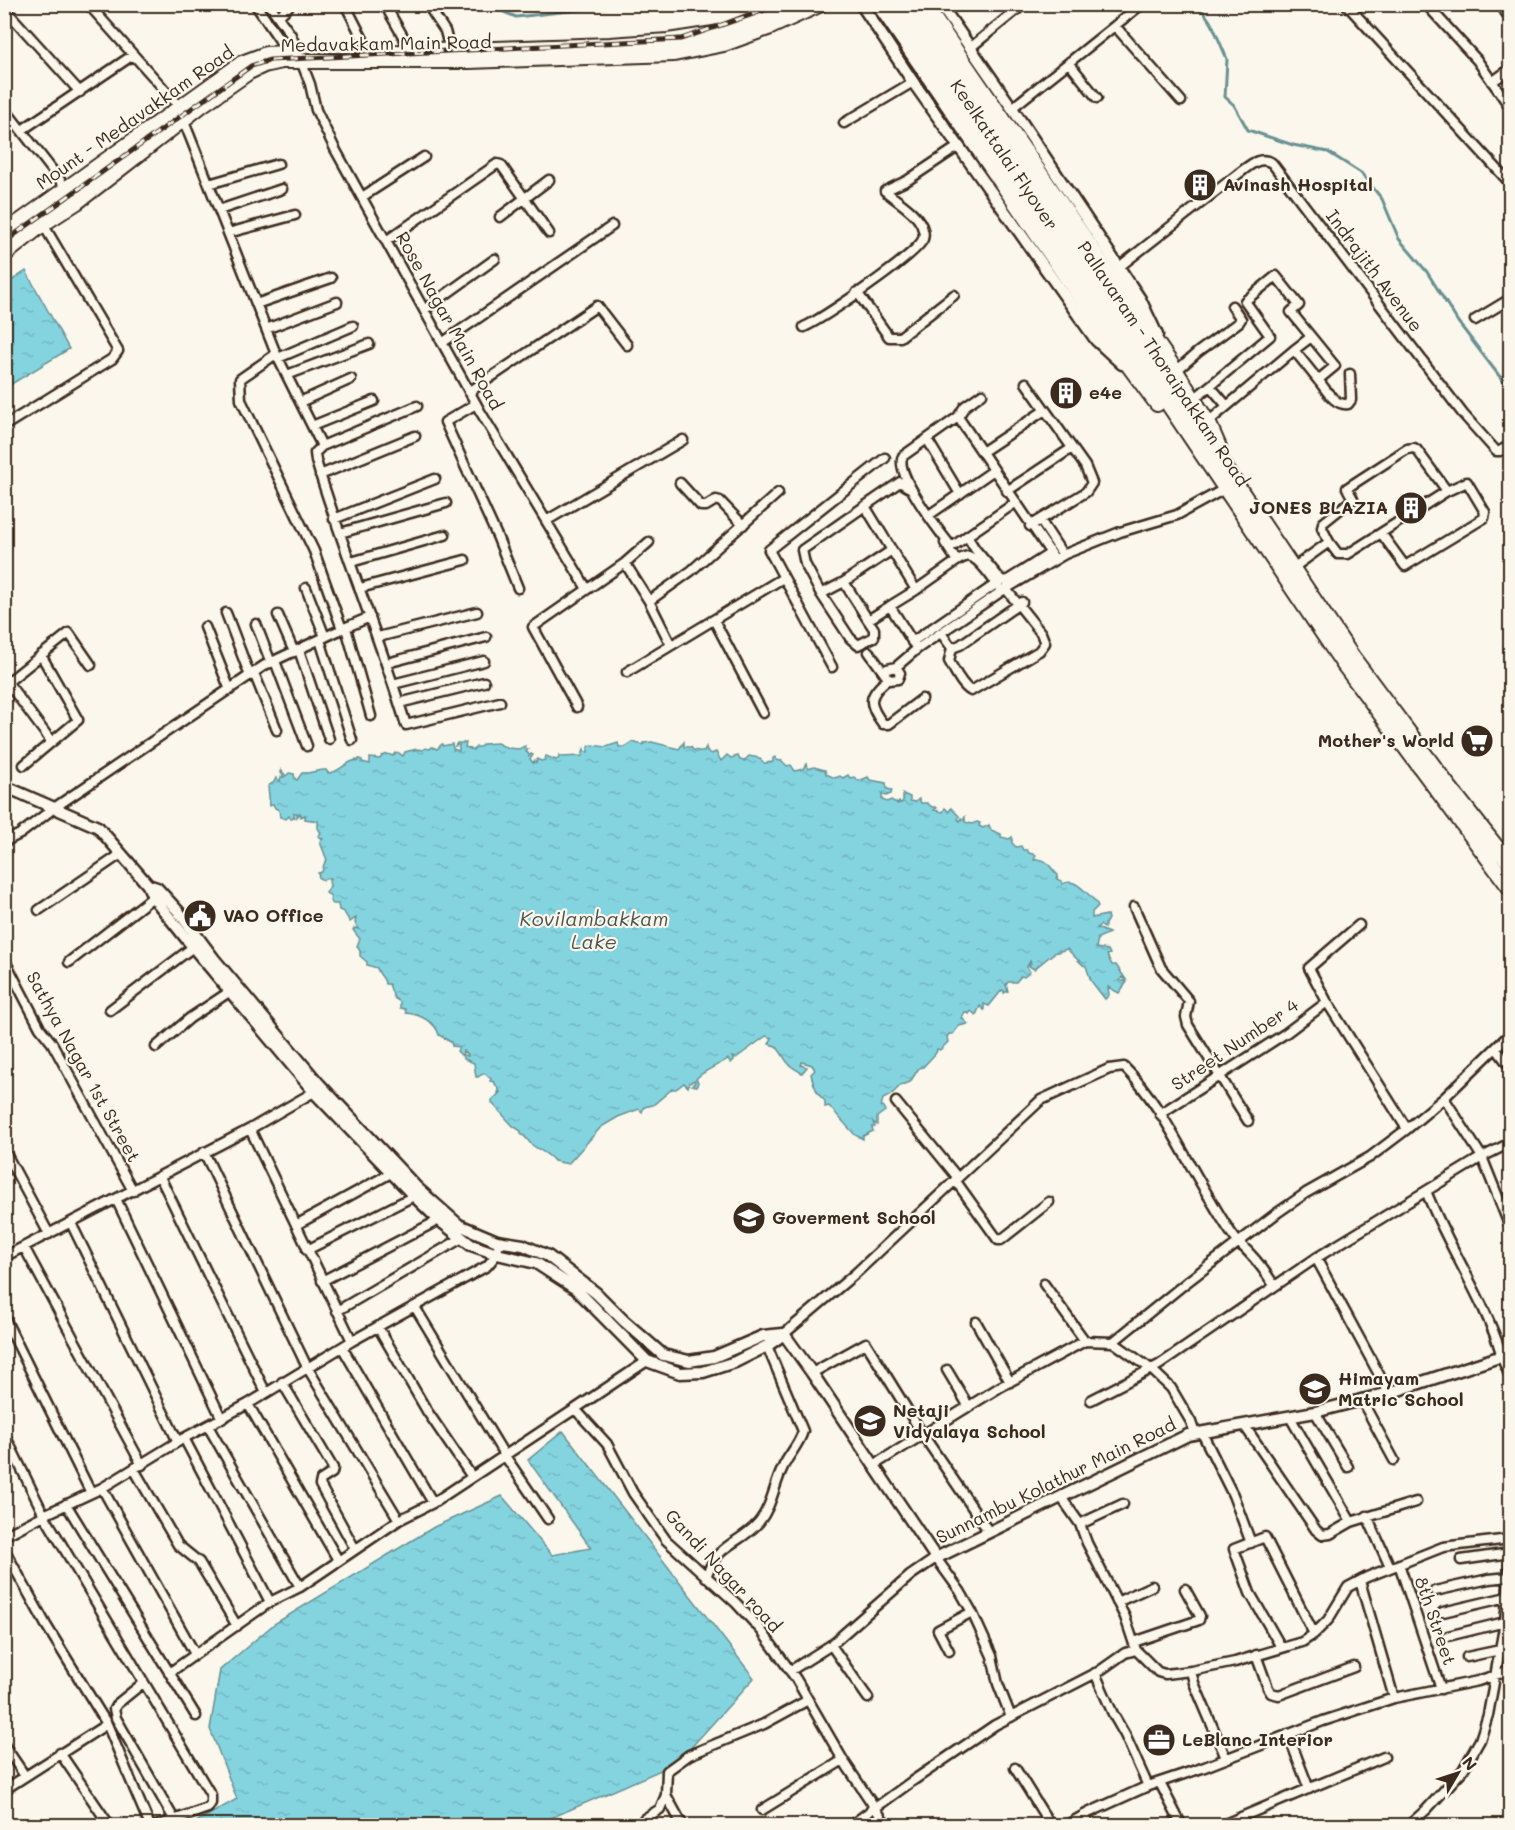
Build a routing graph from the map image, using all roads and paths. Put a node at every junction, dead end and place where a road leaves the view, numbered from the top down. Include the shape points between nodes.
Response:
1 (88, 4) edge
2 (255, 4) edge
3 (269, 4) edge
4 (291, 4) edge
5 (345, 4) edge
6 (427, 4) edge
7 (793, 4) edge
8 (821, 4) edge
9 (861, 4) edge
10 (879, 4) edge
11 (893, 4) edge
12 (908, 4) edge
13 (924, 4) edge
14 (940, 4) edge
15 (1024, 4) edge
16 (1142, 4) edge
17 (1346, 4) edge
18 (1426, 4) edge
19 (1500, 4) edge
20 (4, 8) edge
21 (389, 12) dead end
22 (279, 16) junction
23 (1510, 19) edge
24 (1115, 26) junction
25 (970, 48) junction
26 (450, 50) junction
27 (412, 52) junction
28 (370, 53) junction
29 (133, 55) junction
30 (295, 56) junction
31 (1069, 63) junction
32 (1510, 69) edge
33 (913, 82) junction
34 (1492, 82) junction
35 (80, 92) junction
36 (1096, 98) dead end
37 (1181, 101) dead end
38 (1510, 107) edge
39 (4, 108) edge
40 (1012, 108) junction
41 (181, 113) junction
42 (844, 123) dead end
43 (22, 130) junction
44 (959, 146) junction
45 (424, 157) dead end
46 (278, 164) dead end
47 (549, 180) dead end
48 (1510, 183) edge
49 (209, 184) junction
50 (68, 188) junction
51 (282, 189) dead end
52 (362, 197) junction
53 (524, 198) junction
54 (77, 202) junction
55 (219, 210) junction
56 (295, 215) dead end
57 (500, 217) dead end
58 (43, 224) junction
59 (612, 226) dead end
60 (6, 230) edge
61 (549, 232) dead end
62 (228, 233) junction
63 (386, 241) junction
64 (4, 255) edge
65 (495, 259) dead end
66 (1119, 267) junction
67 (331, 278) dead end
68 (857, 292) junction
69 (954, 295) dead end
70 (1510, 299) edge
71 (337, 302) dead end
72 (256, 304) junction
73 (1232, 306) dead end
74 (424, 310) junction
75 (1475, 320) dead end
76 (353, 326) dead end
77 (804, 327) dead end
78 (266, 329) junction
79 (1311, 337) junction
80 (442, 343) junction
81 (369, 344) dead end
82 (627, 345) dead end
83 (1294, 350) junction
84 (1166, 355) junction
85 (277, 356) junction
86 (1176, 371) junction
87 (1350, 374) dead end
88 (287, 375) junction
89 (351, 379) dead end
90 (1318, 380) junction
91 (1140, 381) junction
92 (1026, 383) dead end
93 (1210, 386) junction
94 (469, 392) junction
95 (982, 394) dead end
96 (1194, 399) junction
97 (374, 401) dead end
98 (300, 402) junction
99 (476, 404) junction
100 (417, 406) dead end
101 (1227, 406) junction
102 (1045, 410) junction
103 (958, 417) junction
104 (1208, 422) junction
105 (4, 426) edge
106 (312, 426) junction
107 (415, 436) dead end
108 (927, 439) junction
109 (683, 440) dead end
110 (322, 446) junction
111 (1509, 446) edge
112 (1072, 448) junction
113 (982, 452) junction
114 (885, 458) dead end
115 (1211, 468) junction
116 (994, 470) junction
117 (320, 475) junction
118 (435, 479) dead end
119 (1230, 481) junction
120 (680, 483) dead end
121 (1007, 491) junction
122 (1447, 491) junction
123 (778, 493) dead end
124 (960, 494) junction
125 (1015, 502) junction
126 (446, 503) dead end
127 (865, 506) junction
128 (929, 516) junction
129 (334, 519) junction
130 (1040, 520) junction
131 (546, 521) junction
132 (743, 525) junction
133 (1030, 526) junction
134 (1381, 532) junction
135 (340, 533) junction
136 (445, 535) dead end
137 (967, 536) junction
138 (649, 542) dead end
139 (1329, 542) junction
140 (892, 549) junction
141 (1057, 556) junction
142 (465, 560) dead end
143 (957, 561) junction
144 (351, 562) junction
145 (625, 563) junction
146 (1293, 568) junction
147 (783, 578) junction
148 (844, 582) junction
149 (306, 588) dead end
150 (360, 588) junction
151 (518, 588) dead end
152 (1001, 588) junction
153 (587, 589) junction
154 (916, 590) junction
155 (821, 594) junction
156 (650, 601) junction
157 (1020, 604) junction
158 (890, 606) junction
159 (477, 612) dead end
160 (226, 613) dead end
161 (279, 615) dead end
162 (370, 617) junction
163 (714, 620) junction
164 (868, 620) junction
165 (256, 624) dead end
166 (205, 627) dead end
167 (344, 628) junction
168 (941, 633) junction
169 (378, 637) junction
170 (486, 637) dead end
171 (322, 639) junction
172 (671, 645) junction
173 (914, 645) junction
174 (952, 648) junction
175 (296, 651) junction
176 (869, 652) dead end
177 (41, 655) junction
178 (484, 660) dead end
179 (273, 662) junction
180 (387, 663) junction
181 (91, 665) dead end
182 (832, 667) dead end
183 (627, 672) dead end
184 (252, 675) junction
185 (887, 676) junction
186 (484, 682) dead end
187 (6, 684) edge
188 (393, 684) junction
189 (230, 690) junction
190 (922, 699) dead end
191 (500, 702) dead end
192 (399, 703) junction
193 (577, 707) dead end
194 (763, 713) dead end
195 (371, 716) dead end
196 (277, 730) dead end
197 (329, 739) dead end
198 (352, 740) dead end
199 (51, 741) junction
200 (306, 746) dead end
201 (24, 765) dead end
202 (4, 786) edge
203 (54, 808) junction
204 (4, 842) edge
205 (121, 854) junction
206 (1508, 854) edge
207 (148, 885) junction
208 (1510, 888) edge
209 (153, 897) junction
210 (1134, 908) dead end
211 (39, 910) dead end
212 (1359, 925) dead end
213 (193, 947) junction
214 (4, 959) edge
215 (69, 962) dead end
216 (229, 992) junction
217 (1327, 1002) junction
218 (110, 1010) dead end
219 (264, 1026) junction
220 (1510, 1034) edge
221 (156, 1047) dead end
222 (1496, 1048) junction
223 (1510, 1067) edge
224 (1219, 1077) junction
225 (319, 1090) junction
226 (1444, 1098) junction
227 (896, 1102) dead end
228 (1160, 1114) junction
229 (1248, 1121) dead end
230 (250, 1129) junction
231 (1407, 1129) junction
232 (1510, 1143) edge
233 (4, 1150) edge
234 (204, 1152) junction
235 (1482, 1157) junction
236 (391, 1173) junction
237 (160, 1177) junction
238 (957, 1179) junction
239 (133, 1191) junction
240 (1426, 1191) junction
241 (414, 1196) junction
242 (116, 1199) junction
243 (1049, 1203) dead end
244 (439, 1220) junction
245 (70, 1223) junction
246 (296, 1225) junction
247 (1510, 1227) edge
248 (49, 1234) junction
249 (462, 1238) junction
250 (499, 1241) junction
251 (1240, 1243) junction
252 (24, 1247) junction
253 (307, 1250) junction
254 (497, 1254) junction
255 (4, 1257) edge
256 (1316, 1258) junction
257 (322, 1281) junction
258 (1044, 1284) dead end
259 (1274, 1285) junction
260 (415, 1307) junction
261 (337, 1311) junction
262 (4, 1317) edge
263 (976, 1322) dead end
264 (378, 1327) junction
265 (784, 1334) junction
266 (352, 1341) junction
267 (1085, 1341) junction
268 (1113, 1342) junction
269 (767, 1346) junction
270 (342, 1347) junction
271 (1506, 1354) edge
272 (647, 1361) junction
273 (307, 1367) junction
274 (1151, 1369) junction
275 (947, 1370) dead end
276 (812, 1373) junction
277 (1510, 1374) edge
278 (282, 1382) junction
279 (1010, 1382) junction
280 (266, 1393) junction
281 (1389, 1393) junction
282 (1361, 1399) junction
283 (1091, 1400) dead end
284 (248, 1404) junction
285 (969, 1407) junction
286 (575, 1409) junction
287 (1315, 1412) junction
288 (1290, 1417) junction
289 (222, 1419) junction
290 (1244, 1425) junction
291 (208, 1426) junction
292 (4, 1433) edge
293 (1198, 1433) junction
294 (923, 1435) junction
295 (181, 1440) junction
296 (505, 1456) junction
297 (1394, 1460) dead end
298 (142, 1465) junction
299 (874, 1465) junction
300 (1348, 1467) dead end
301 (134, 1469) junction
302 (472, 1477) junction
303 (102, 1488) junction
304 (91, 1493) junction
305 (1061, 1497) junction
306 (1416, 1502) dead end
307 (433, 1503) junction
308 (66, 1504) junction
309 (1123, 1504) dead end
310 (44, 1515) junction
311 (1367, 1516) junction
312 (548, 1519) dead end
313 (399, 1520) junction
314 (1351, 1521) junction
315 (1080, 1524) junction
316 (989, 1532) junction
317 (4, 1536) edge
318 (1510, 1539) edge
319 (1251, 1543) junction
320 (4, 1549) edge
321 (355, 1549) junction
322 (1510, 1553) edge
323 (936, 1558) junction
324 (338, 1560) junction
325 (1461, 1560) dead end
326 (1510, 1563) edge
327 (1394, 1565) junction
328 (706, 1577) junction
329 (1509, 1577) junction
330 (1360, 1581) junction
331 (1152, 1586) dead end
332 (300, 1587) junction
333 (1185, 1589) dead end
334 (1436, 1591) dead end
335 (270, 1602) junction
336 (1117, 1602) junction
337 (1508, 1603) edge
338 (972, 1612) junction
339 (1443, 1612) dead end
340 (1505, 1622) junction
341 (237, 1626) junction
342 (1314, 1634) junction
343 (1448, 1636) dead end
344 (831, 1645) junction
345 (1135, 1646) junction
346 (1281, 1647) junction
347 (1500, 1650) junction
348 (949, 1651) dead end
349 (195, 1654) junction
350 (1256, 1655) junction
351 (1467, 1657) dead end
352 (1353, 1667) dead end
353 (1510, 1670) edge
354 (1191, 1671) junction
355 (169, 1673) junction
356 (1095, 1673) junction
357 (793, 1675) junction
358 (1496, 1675) junction
359 (143, 1683) junction
360 (1441, 1689) junction
361 (868, 1698) dead end
362 (1394, 1698) junction
363 (808, 1700) junction
364 (196, 1716) dead end
365 (1011, 1717) junction
366 (107, 1724) junction
367 (1288, 1734) junction
368 (4, 1745) edge
369 (60, 1753) junction
370 (1384, 1757) dead end
371 (1226, 1758) junction
372 (843, 1760) junction
373 (1015, 1768) dead end
374 (26, 1776) junction
375 (1160, 1783) junction
376 (1148, 1786) junction
377 (1309, 1788) junction
378 (4, 1790) edge
379 (666, 1795) junction
380 (874, 1807) junction
381 (762, 1810) dead end
382 (1084, 1815) junction
383 (174, 1819) junction
384 (110, 1826) edge
385 (150, 1826) edge
386 (156, 1826) edge
387 (646, 1826) edge
388 (683, 1826) edge
389 (850, 1826) edge
390 (887, 1826) edge
391 (1051, 1826) edge
392 (1065, 1826) edge
393 (1089, 1826) edge
394 (1182, 1826) edge
395 (1220, 1826) edge
396 (1408, 1826) edge

1 - 29 street
2 - 30 street
3 - 22 street
4 - 22 street
5 - 28 street
6 - 26 street via 445,31
7 - 26 main road via 720,33 668,41
8 - 30 main road, Medavakkam Main Road via 724,44 674,54 469,61
9 - 33 street
10 - 91 main road, Keelkattalai Flyover
11 - 115 main road, Pallavaram - Thoraipakkam Road
12 - 119 main road, Pallavaram - Thoraipakkam Road
13 - 84 main road, Keelkattalai Flyover
14 - 25 street
15 - 25 street
16 - 24 street
17 - 48 street
18 - 34 street
19 - 23 street
20 - 35 street
21 - 27 street
22 - 30 street via 291,35
24 - 31 street
24 - 37 street
25 - 40 street
26 - 27 main road
27 - 28 main road
28 - 30 main road
29 - 35 street
29 - 41 street
30 - 41 main road, Medavakkam Main Road via 255,69
30 - 52 street, Rose Nagar Main Road via 310,84 321,120
31 - 36 street
31 - 40 street
32 - 34 street
33 - 42 street
33 - 44 street
34 - 38 street
35 - 43 street
39 - 43 street
40 - 66 street
41 - 49 street
41 - 50 main road, Mount - Medavakkam Road
41 - 54 main road, Medavakkam Main Road
43 - 50 street
44 - 68 street via 885,191 914,215 923,229 923,240
44 - 91 street via 1096,340
45 - 52 street
46 - 49 street
47 - 53 street
49 - 55 street
50 - 54 street
50 - 60 main road, Mount - Medavakkam Road
51 - 55 street
52 - 63 street, Rose Nagar Main Road
53 - 57 street
53 - 61 street
53 - 63 street via 497,164
54 - 58 main road, Medavakkam Main Road
55 - 62 street
56 - 62 street
58 - 64 main road, Medavakkam Main Road
58 - 105 street via 118,351
59 - 80 street
62 - 72 street
63 - 74 street, Rose Nagar Main Road
65 - 74 street
66 - 84 street via 1140,299
66 - 111 street, Indrajith Avenue via 1238,174 1265,159 1272,163 1463,414 1496,451
67 - 72 street
68 - 69 street via 889,337 894,338
68 - 77 street
70 - 75 street
71 - 78 street
72 - 78 street
73 - 86 street via 1241,319 1239,322
74 - 80 street, Rose Nagar Main Road
76 - 85 street
78 - 85 street
79 - 83 street
79 - 90 street via 1335,366
79 - 93 street via 1291,312 1299,305 1276,276 1245,302 1270,336
80 - 94 street, Rose Nagar Main Road
81 - 88 street
82 - 94 street via 597,306
83 - 90 street
83 - 101 street
84 - 86 main road, Keelkattalai Flyover
85 - 88 street
85 - 167 street via 240,379 241,400 314,551
86 - 96 main road, Keelkattalai Flyover
87 - 90 street via 1348,404 1336,403
88 - 98 street
89 - 98 street
91 - 115 main road, Keelkattalai Flyover
92 - 102 street
93 - 96 street
93 - 101 street
94 - 99 street, Rose Nagar Main Road
95 - 103 street via 965,406
96 - 104 main road, Keelkattalai Flyover
97 - 106 street
98 - 106 street
99 - 131 street, Rose Nagar Main Road
99 - 151 street via 445,422
100 - 110 street
101 - 104 street
102 - 112 street
102 - 113 street
103 - 108 street
103 - 113 street
104 - 119 main road, Keelkattalai Flyover
106 - 110 street
107 - 117 street
108 - 124 street
108 - 128 street via 903,456 900,464
109 - 131 street
110 - 117 street via 315,453
112 - 121 street
112 - 130 street via 1092,483 1086,492
113 - 116 street
114 - 147 street via 769,550
115 - 119 main road, Pallavaram - Thoraipakkam Road
116 - 121 street
116 - 124 street
117 - 129 street
118 - 129 street
119 - 141 street via 1177,515
119 - 146 main road, Pallavaram - Thoraipakkam Road
119 - 208 main road, Pallavaram - Thoraipakkam Road via 1344,665
120 - 132 street via 701,506 720,501
121 - 125 street
122 - 134 street
122 - 134 street via 1467,482 1483,506 1484,518 1405,566
122 - 139 street via 1417,450 1407,449 1347,488 1353,499 1323,523
123 - 132 street
124 - 128 street
125 - 133 street
125 - 137 street
126 - 135 street
127 - 140 street
127 - 143 street via 902,482
127 - 155 street via 802,550
128 - 137 street via 950,545
129 - 135 street
130 - 133 street
130 - 141 street
131 - 153 street, Rose Nagar Main Road
132 - 156 street
133 - 141 street
134 - 139 street via 1348,554 1338,554
135 - 144 street
136 - 144 street
137 - 141 street via 1002,581
138 - 145 street
139 - 146 street
140 - 148 street
140 - 154 street
141 - 152 street
142 - 150 street
143 - 152 street via 970,556
143 - 154 street
144 - 150 street
145 - 153 street
145 - 156 street
146 - 206 main road, Pallavaram - Thoraipakkam Road via 1351,655 1447,784
147 - 163 street
147 - 182 street
148 - 155 street
148 - 164 street
149 - 171 street
150 - 162 street
152 - 157 street
152 - 168 street
152 - 173 street
153 - 193 street via 533,627
154 - 158 street
155 - 164 street via 858,645 874,637
156 - 172 street
157 - 174 street
157 - 174 street via 1041,633 1045,643 1040,651 971,691 949,661
158 - 164 street
158 - 173 street
159 - 169 street
160 - 184 street
161 - 175 street
162 - 167 street
162 - 169 street
163 - 172 street
163 - 194 street
165 - 179 street
166 - 189 street
167 - 171 street
167 - 195 street
168 - 173 street
168 - 174 street
169 - 180 street
170 - 180 street
171 - 175 street
171 - 198 street
172 - 183 street
173 - 185 street via 896,667 899,677 894,681
175 - 179 street
175 - 197 street
176 - 185 street
177 - 181 street via 69,633
177 - 187 street
177 - 199 street via 78,720
178 - 188 street
179 - 184 street
179 - 200 street
180 - 188 street
184 - 189 street
184 - 196 street
185 - 190 street via 872,700 872,709 883,724
186 - 192 street
187 - 199 street
188 - 192 street
189 - 203 street
191 - 192 street via 406,725
199 - 201 street
202 - 203 street
203 - 204 street
203 - 205 street via 98,827
205 - 207 street
205 - 211 street
207 - 209 street
207 - 219 street via 157,888 178,911
209 - 213 street
209 - 215 street
210 - 224 street via 1161,968 1189,1001 1188,1025
212 - 217 street via 1309,968
213 - 216 street
213 - 218 street
214 - 239 street, Sathya Nagar 1st Street
216 - 219 street
216 - 221 street
217 - 224 street, Street Number 4
217 - 231 street
219 - 225 street
220 - 222 street
222 - 223 street
222 - 226 street
224 - 228 street, Street Number 4
224 - 229 street
225 - 230 street
225 - 236 street
225 - 250 street via 459,1225
226 - 231 street
226 - 235 street
227 - 238 street
228 - 238 street via 1137,1079 1124,1067 1108,1069 1041,1100
228 - 251 street
230 - 234 street
230 - 246 street
231 - 251 street via 1370,1157 1306,1193
232 - 235 street
233 - 248 street
234 - 237 street
234 - 273 street
235 - 240 street
235 - 247 street
236 - 241 street
236 - 246 street
237 - 239 street
237 - 280 street
238 - 243 street via 998,1240
238 - 265 street
239 - 242 street
240 - 256 street
240 - 271 street via 1437,1221
241 - 244 street
241 - 253 street
242 - 245 street
242 - 289 street
244 - 249 street
244 - 257 street
245 - 248 street
245 - 295 street
246 - 253 street
248 - 252 street
249 - 254 street
249 - 261 street
250 - 254 street
250 - 265 street via 523,1245 548,1256 582,1281 663,1355 688,1361 714,1357 763,1336
251 - 259 street
251 - 268 street
252 - 255 street
252 - 298 street
253 - 257 street
254 - 260 street via 487,1266
254 - 272 street via 536,1263 576,1289
256 - 259 street
256 - 281 street
257 - 261 street
258 - 267 street
259 - 274 street
260 - 264 street
260 - 296 street
261 - 266 street
262 - 304 street
263 - 279 street
264 - 266 street
264 - 302 street via 427,1411
265 - 269 street
265 - 276 street, Sunnambu Kolathur Main Road
266 - 270 street
267 - 268 street
267 - 279 street
268 - 274 street
269 - 272 street via 703,1372 680,1372
269 - 328 street via 803,1431 782,1468 766,1512 758,1524 717,1554
270 - 273 street
270 - 307 street
271 - 277 street
271 - 281 street, Sunnambu Kolathur Main Road
272 - 286 street
273 - 278 street
273 - 313 street
274 - 283 street
274 - 293 street via 1171,1388
275 - 285 street
276 - 294 street via 866,1343
276 - 299 street, Sunnambu Kolathur Main Road
278 - 280 street
278 - 321 street via 333,1468 320,1485
279 - 285 street
280 - 284 street
281 - 282 street, Sunnambu Kolathur Main Road
282 - 287 street, Sunnambu Kolathur Main Road
282 - 297 street
284 - 289 street
284 - 324 street
285 - 294 street
286 - 296 street
286 - 328 street, Gandi Nagar road via 607,1444 633,1493 666,1540
287 - 288 street, Sunnambu Kolathur Main Road
287 - 300 street
288 - 290 street, Sunnambu Kolathur Main Road
288 - 314 street
289 - 291 street
290 - 293 street, Sunnambu Kolathur Main Road
290 - 314 street via 1316,1530 1322,1535 1330,1534
291 - 295 street
291 - 332 street
292 - 310 street
293 - 305 street, Sunnambu Kolathur Main Road
293 - 319 street via 1233,1495
294 - 299 street
294 - 316 street
295 - 298 street
295 - 335 street
296 - 302 street
296 - 312 street
298 - 301 street
299 - 323 street, Sunnambu Kolathur Main Road
301 - 303 street
301 - 341 street via 178,1545 199,1562
302 - 307 street
303 - 304 street
303 - 349 street
304 - 308 street
305 - 315 street
305 - 316 street, Sunnambu Kolathur Main Road
306 - 311 street
307 - 313 street
308 - 310 street
308 - 355 street
309 - 315 street
310 - 317 street
310 - 359 street
311 - 314 street
311 - 327 street, 8th Street
313 - 321 street
315 - 336 street
316 - 323 street, Sunnambu Kolathur Main Road
318 - 327 street via 1443,1547
319 - 342 street via 1265,1537
319 - 346 street via 1234,1549 1250,1593
320 - 366 street
321 - 324 street
322 - 325 street
323 - 338 street
323 - 344 street
324 - 332 street
326 - 329 street
327 - 330 street
327 - 360 street, 8th Street
328 - 357 street, Gandi Nagar road via 761,1630
329 - 334 street
329 - 337 street
330 - 342 street via 1348,1587 1328,1620
330 - 362 street
331 - 336 street
332 - 335 street
333 - 345 street via 1199,1620
335 - 341 street
336 - 345 street
337 - 339 street
337 - 340 street
338 - 348 street via 938,1630
338 - 365 street via 992,1656
340 - 343 street
340 - 347 street
341 - 349 street
342 - 346 street via 1302,1642
344 - 357 street
344 - 361 street
345 - 354 street via 1158,1672
345 - 356 street
346 - 350 street
347 - 351 street
347 - 358 street
349 - 355 street
350 - 352 street via 1268,1688 1279,1695
350 - 354 street
353 - 358 street
354 - 371 street
355 - 364 street
356 - 365 street
356 - 376 street
357 - 363 street, Gandi Nagar road
358 - 360 street
358 - 396 street via 1480,1740 1463,1770
359 - 383 street via 117,1704 116,1718
359 - 383 street via 211,1795 212,1803 207,1808
360 - 362 street
362 - 367 street
363 - 372 street, Gandi Nagar road
363 - 379 street via 764,1724 689,1755 667,1771
365 - 380 street
366 - 369 street
366 - 385 street
367 - 371 street
367 - 377 street
368 - 374 street
369 - 374 street
369 - 384 street
370 - 377 street
371 - 375 street
372 - 380 street, Gandi Nagar road
372 - 381 street
373 - 391 street
374 - 378 street
375 - 376 street
375 - 394 street
376 - 382 street
377 - 395 street
379 - 387 street via 660,1809 644,1819
379 - 388 street
380 - 389 street
380 - 390 street, Gandi Nagar road
382 - 392 street
382 - 393 street
383 - 386 street

